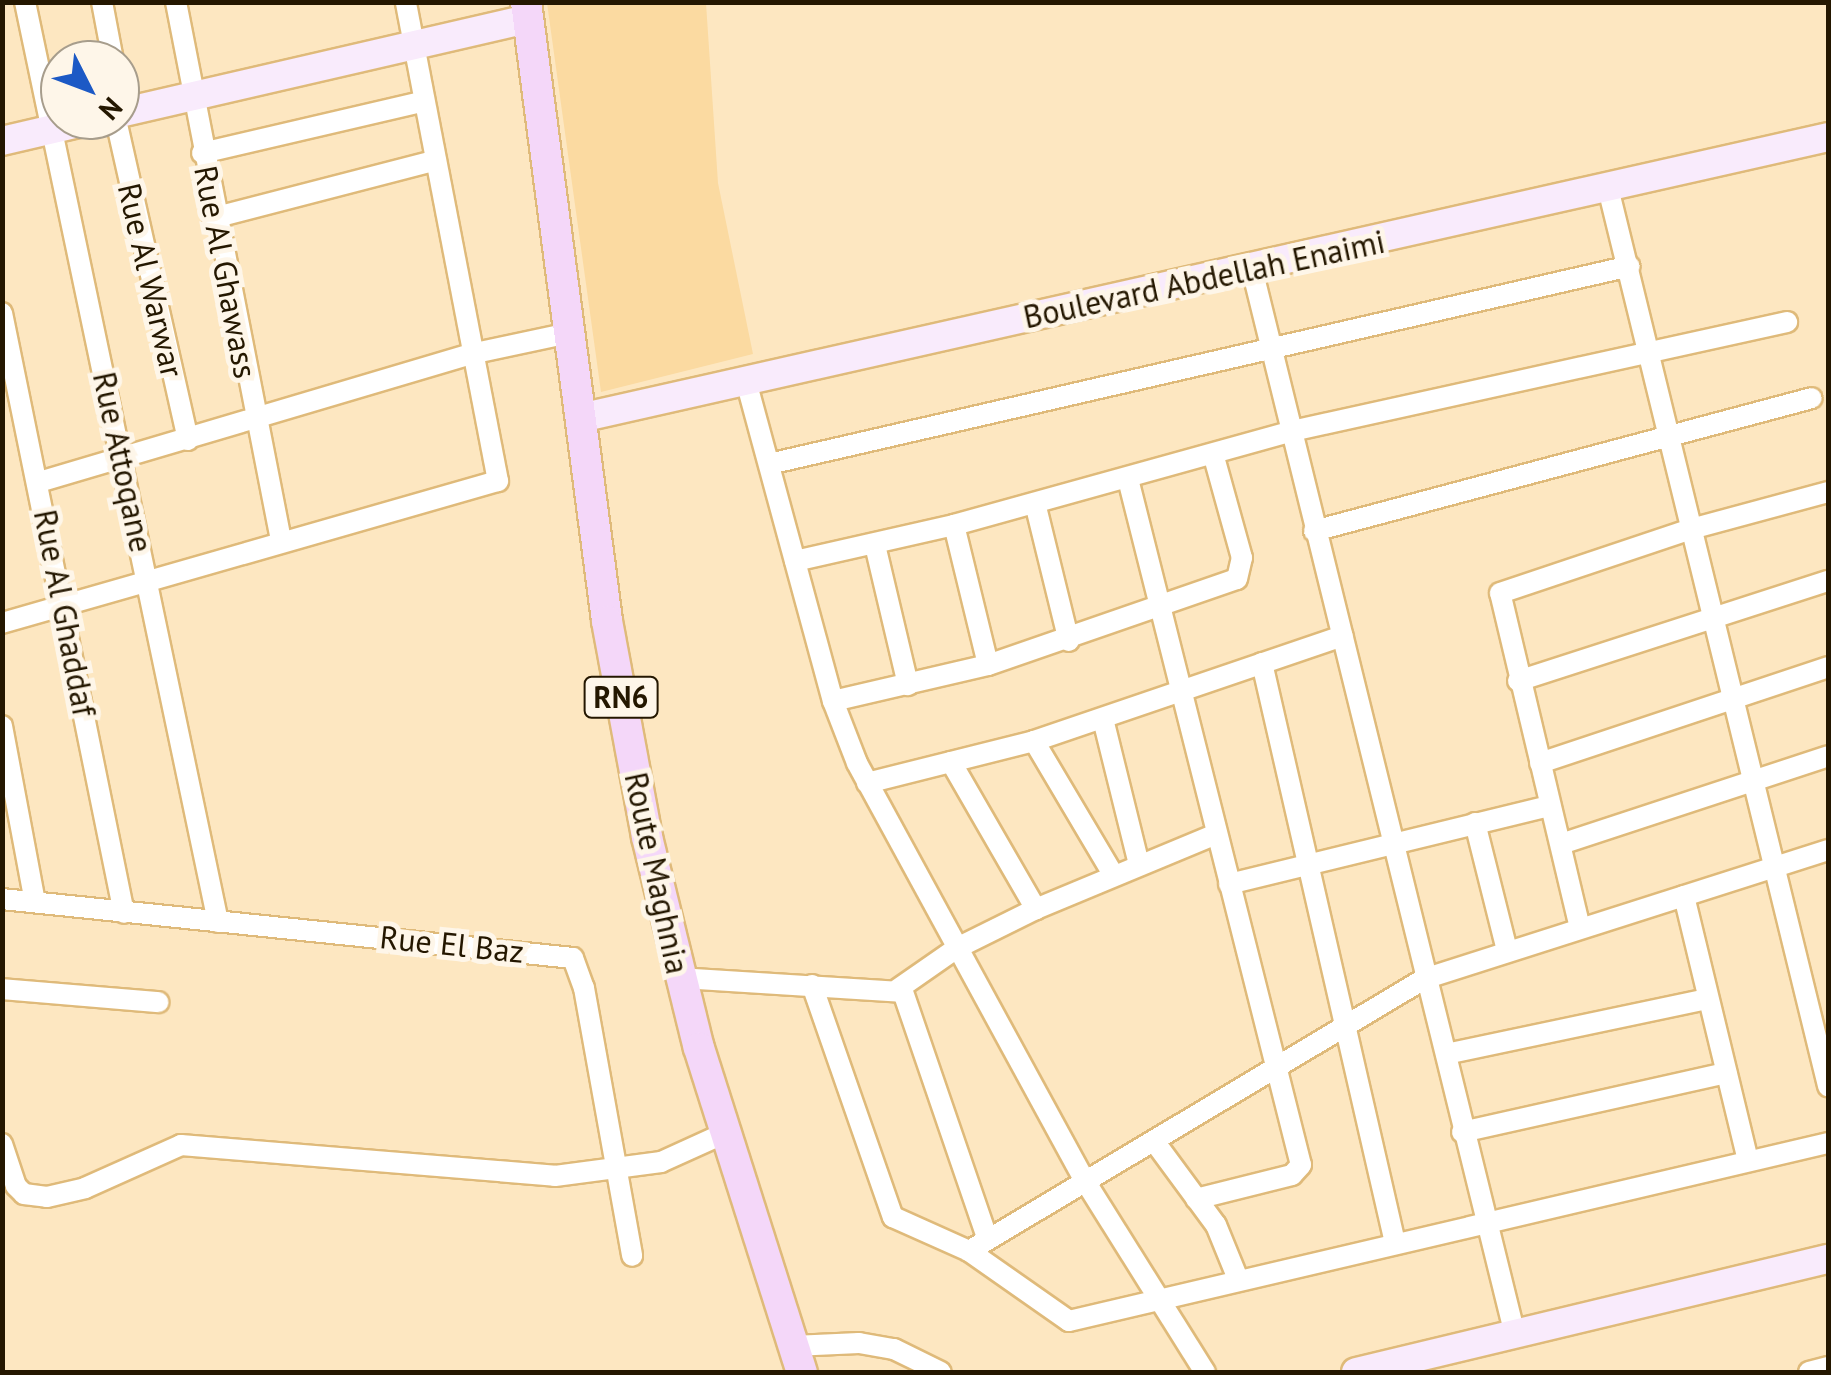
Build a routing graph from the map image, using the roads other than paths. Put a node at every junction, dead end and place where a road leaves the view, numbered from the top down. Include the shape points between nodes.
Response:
1 (25, 2) edge
2 (102, 2) edge
3 (176, 2) edge
4 (406, 2) edge
5 (527, 11) edge
6 (109, 40) edge
7 (414, 45) junction
8 (40, 82) edge
9 (192, 96) junction
10 (422, 102) junction
11 (140, 108) edge
12 (40, 132) edge
13 (1828, 137) edge
14 (51, 140) edge
15 (120, 140) edge
16 (2, 141) edge
17 (202, 152) junction
18 (433, 160) junction
19 (1608, 188) junction
20 (213, 218) junction
21 (1630, 266) junction
22 (1252, 269) junction
23 (2, 313) edge
24 (1788, 322) dead end
25 (569, 333) junction
26 (1269, 347) junction
27 (470, 354) junction
28 (1653, 355) junction
29 (746, 381) junction
30 (1812, 398) dead end
31 (580, 418) junction
32 (256, 420) junction
33 (1292, 431) junction
34 (1671, 438) junction
35 (188, 440) junction
36 (1214, 456) junction
37 (122, 458) junction
38 (769, 464) junction
39 (1128, 479) junction
40 (39, 482) junction
41 (1828, 492) edge
42 (1035, 503) junction
43 (954, 525) junction
44 (1692, 529) junction
45 (1314, 531) junction
46 (281, 540) junction
47 (875, 545) junction
48 (795, 561) junction
49 (147, 576) junction
50 (1828, 581) edge
51 (63, 602) junction
52 (1160, 607) junction
53 (1714, 617) junction
54 (2, 623) edge
55 (1343, 636) junction
56 (1069, 641) junction
57 (1262, 663) junction
58 (988, 666) junction
59 (1828, 666) edge
60 (1518, 681) junction
61 (908, 684) junction
62 (1183, 692) junction
63 (1732, 699) junction
64 (833, 701) junction
65 (1103, 720) junction
66 (2, 726) edge
67 (1034, 742) junction
68 (1828, 756) edge
69 (951, 762) junction
70 (1540, 763) junction
71 (1753, 782) junction
72 (868, 783) junction
73 (1550, 806) junction
74 (1475, 823) junction
75 (1216, 834) junction
76 (1395, 841) junction
77 (1560, 844) junction
78 (1828, 850) edge
79 (1310, 863) junction
80 (1139, 864) junction
81 (1777, 867) junction
82 (1113, 874) junction
83 (1229, 884) junction
84 (1684, 896) junction
85 (2, 899) edge
86 (35, 902) junction
87 (1036, 908) junction
88 (124, 913) junction
89 (218, 922) junction
90 (1580, 928) junction
91 (957, 948) junction
92 (1507, 950) junction
93 (680, 978) junction
94 (1424, 979) junction
95 (812, 985) junction
96 (898, 989) junction
97 (2, 990) edge
98 (1708, 999) junction
99 (158, 1002) dead end
100 (1346, 1025) junction
101 (1446, 1054) junction
102 (1276, 1070) junction
103 (1726, 1073) junction
104 (1828, 1086) edge
105 (1462, 1132) junction
106 (725, 1133) junction
107 (1154, 1141) junction
108 (1828, 1143) edge
109 (2, 1144) edge
110 (1748, 1160) junction
111 (619, 1170) junction
112 (1085, 1181) junction
113 (1196, 1199) junction
114 (1486, 1224) junction
115 (987, 1237) junction
116 (1395, 1243) junction
117 (969, 1250) junction
118 (632, 1256) dead end
119 (1828, 1259) edge
120 (1238, 1279) junction
121 (1162, 1302) junction
122 (1514, 1332) junction
123 (798, 1359) edge
124 (1828, 1367) edge
125 (942, 1372) edge
126 (1205, 1372) edge
127 (1356, 1372) edge
128 (1809, 1372) edge

1 - 8 street, Rue Attoqane
2 - 6 street
3 - 9 street, Rue Al Ghawass
4 - 7 street
5 - 7 street
5 - 25 main road, Route Maghnia / RN6
7 - 9 street
7 - 10 street
9 - 11 street
9 - 17 street, Rue Al Ghawass
10 - 17 street
10 - 18 street
12 - 16 street
13 - 19 street, Boulevard Abdellah Enaimi
14 - 37 street, Rue Attoqane
15 - 35 street, Rue Al Warwar
17 - 20 street, Rue Al Ghawass
18 - 20 street
18 - 27 street
19 - 21 street
19 - 22 street, Boulevard Abdellah Enaimi
20 - 32 street, Rue Al Ghawass
21 - 26 street
21 - 28 street
22 - 26 street
22 - 29 street, Boulevard Abdellah Enaimi
23 - 40 street, Rue Al Ghaddaf
24 - 28 street
25 - 27 street
25 - 31 main road, Route Maghnia / RN6
26 - 33 street
26 - 38 street
27 - 32 street
27 - 46 street via 498,481
28 - 33 street
28 - 34 street
29 - 31 street, Boulevard Abdellah Enaimi
29 - 38 street
30 - 34 street
31 - 93 main road, Route Maghnia / RN6 via 625,724
32 - 35 street
32 - 46 street, Rue Al Ghawass
33 - 36 street
33 - 45 street
34 - 44 street
34 - 45 street
35 - 37 street
36 - 39 street
36 - 52 street via 1243,568 1237,580
37 - 40 street
37 - 49 street, Rue Attoqane
38 - 48 street
39 - 42 street
39 - 52 street
40 - 51 street, Rue Al Ghaddaf
41 - 44 street
42 - 43 street
42 - 56 street
43 - 47 street
43 - 58 street
44 - 53 street
44 - 60 street via 1500,593
45 - 55 street
46 - 49 street
47 - 48 street
47 - 61 street
48 - 64 street
49 - 51 street
49 - 89 street, Rue Attoqane
50 - 53 street
51 - 54 street
51 - 88 street, Rue Al Ghaddaf
52 - 56 street
52 - 62 street
53 - 60 street
53 - 63 street
55 - 57 street
55 - 76 street
56 - 58 street
57 - 62 street
57 - 79 street
58 - 61 street
59 - 63 street
60 - 70 street
61 - 64 street
62 - 65 street
62 - 75 street
63 - 70 street
63 - 71 street
64 - 72 street
65 - 67 street
65 - 80 street
66 - 86 street
67 - 69 street
67 - 82 street
68 - 71 street
69 - 72 street
69 - 87 street
70 - 73 street
71 - 77 street
71 - 81 street
72 - 91 street
73 - 74 street
73 - 77 street
74 - 76 street
74 - 92 street
75 - 80 street
75 - 83 street
76 - 79 street
76 - 94 street
77 - 90 street
78 - 81 street
79 - 83 street
79 - 100 street
80 - 82 street
81 - 84 street
81 - 104 street
82 - 87 street
83 - 102 street
84 - 90 street
84 - 98 street
85 - 86 street, Rue El Baz
86 - 88 street, Rue El Baz
87 - 91 street
88 - 89 street, Rue El Baz
89 - 111 street, Rue El Baz via 573,958
90 - 92 street
91 - 96 street
91 - 112 street
92 - 94 street
93 - 95 street
93 - 106 main road, Route Maghnia / RN6
94 - 100 street
94 - 101 street
95 - 96 street
95 - 117 street via 893,1217
96 - 115 street via 911,1005
97 - 99 street
98 - 101 street
98 - 103 street
100 - 102 street
100 - 116 street
101 - 105 street
102 - 107 street
102 - 113 street via 1300,1169
103 - 105 street
103 - 110 street
105 - 114 street
106 - 111 street via 661,1162
106 - 123 main road, Route Maghnia / RN6
107 - 112 street
107 - 113 street
108 - 110 street
109 - 111 street via 16,1186 34,1197 85,1188 160,1153 200,1144 432,1170 555,1176
110 - 114 street
111 - 118 street
112 - 115 street
112 - 121 street
113 - 120 street via 1216,1225
114 - 116 street
114 - 122 street
115 - 117 street
116 - 120 street
117 - 121 street via 1069,1321
119 - 122 street
120 - 121 street
121 - 126 street
122 - 127 street
123 - 125 street via 859,1342 894,1349
124 - 128 street

